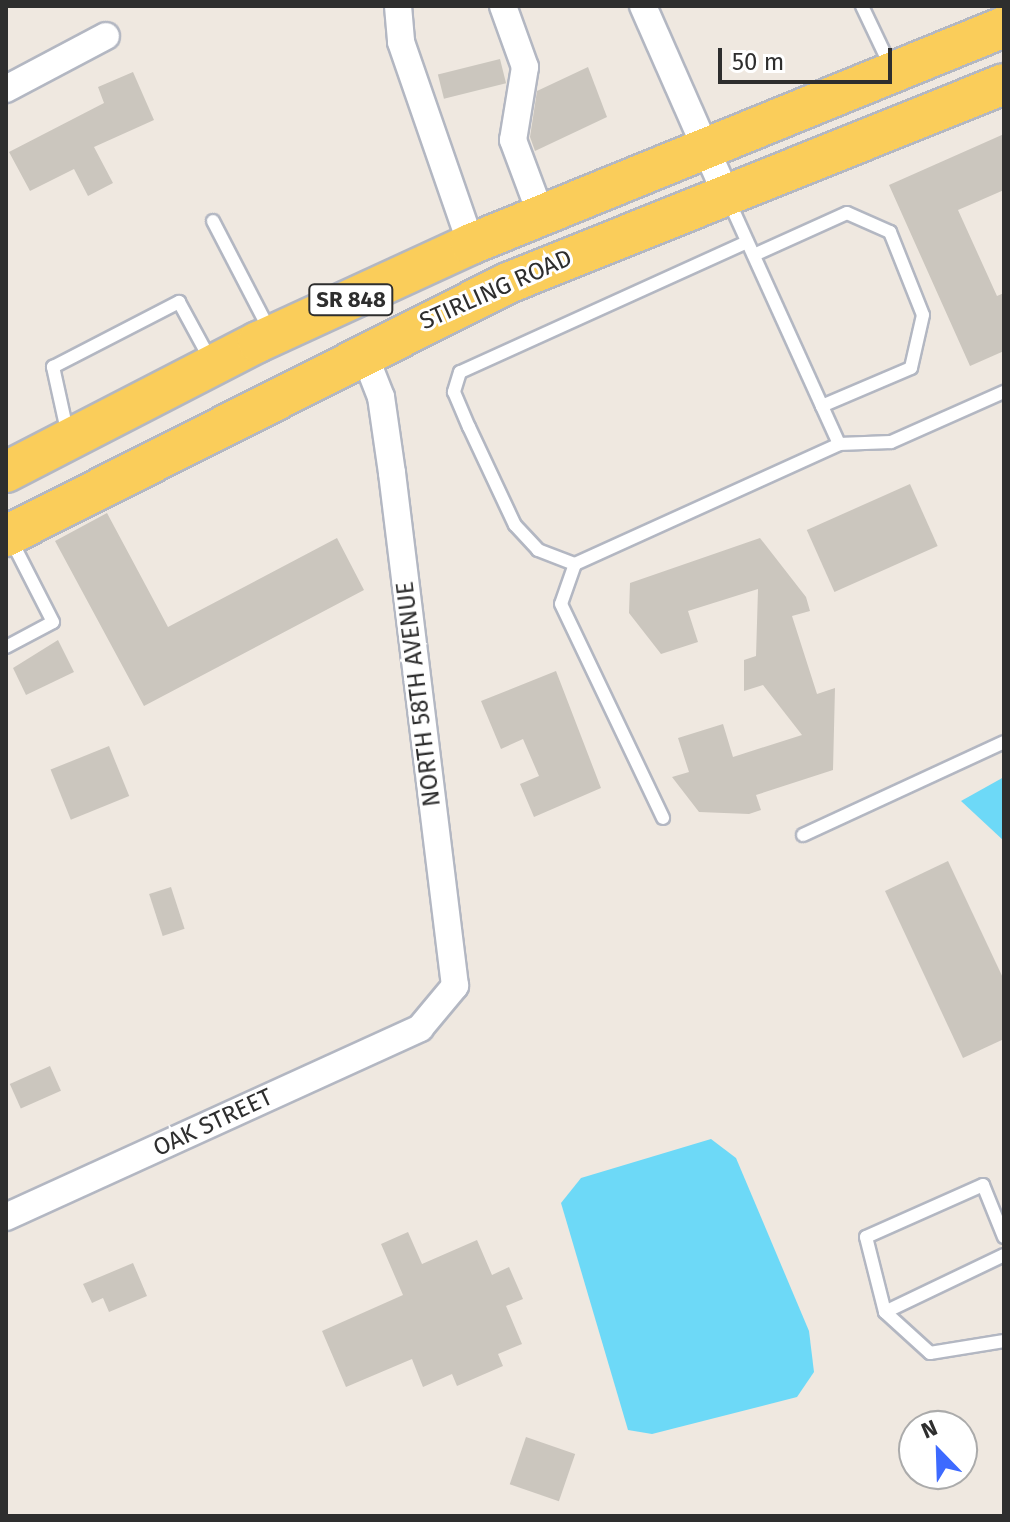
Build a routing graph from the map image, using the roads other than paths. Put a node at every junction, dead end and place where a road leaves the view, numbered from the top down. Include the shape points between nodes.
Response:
1 (398, 6) edge
2 (503, 6) edge
3 (643, 6) edge
4 (862, 6) edge
5 (1004, 27) edge
6 (106, 36) dead end
7 (893, 70) junction
8 (1004, 84) edge
9 (6, 89) edge
10 (704, 145) junction
11 (725, 192) junction
12 (541, 215) junction
13 (213, 221) dead end
14 (747, 242) junction
15 (471, 244) junction
16 (754, 255) junction
17 (272, 336) junction
18 (363, 351) junction
19 (213, 365) junction
20 (1004, 392) edge
21 (822, 406) junction
22 (70, 439) junction
23 (839, 444) junction
24 (6, 472) edge
25 (7, 535) edge
26 (575, 564) junction
27 (6, 647) edge
28 (1004, 742) edge
29 (663, 818) dead end
30 (803, 835) dead end
31 (420, 1028) joint
32 (6, 1217) edge
33 (1004, 1237) edge
34 (1004, 1255) edge
35 (885, 1312) junction
36 (1004, 1341) edge

1 - 15 street via 401,42
2 - 12 street via 525,67 513,140
3 - 10 street
4 - 7 lane
5 - 7 main road, SR 848
6 - 9 street
7 - 10 main road, SR 848
8 - 11 main road, STIRLING ROAD / SR 848
10 - 11 street
10 - 12 main road, SR 848
11 - 14 lane
11 - 18 main road, STIRLING ROAD / SR 848
12 - 15 main road, SR 848
13 - 17 lane
14 - 16 lane
14 - 26 lane via 460,372 454,392 515,525 538,550
15 - 17 main road, SR 848
16 - 21 lane
16 - 21 lane via 847,213 890,232 923,315 911,368
17 - 19 main road, SR 848
18 - 25 main road, STIRLING ROAD / SR 848
18 - 31 street, NORTH 58TH AVENUE via 381,397 455,986
19 - 22 main road, SR 848
19 - 22 lane via 179,302 53,367
20 - 23 lane via 891,442
21 - 23 lane
22 - 24 main road, SR 848
23 - 26 lane
25 - 27 lane via 53,622
26 - 29 lane via 561,604
28 - 30 lane
31 - 32 street, OAK STREET
33 - 35 lane via 983,1185 866,1237
34 - 35 lane
35 - 36 lane via 930,1353

